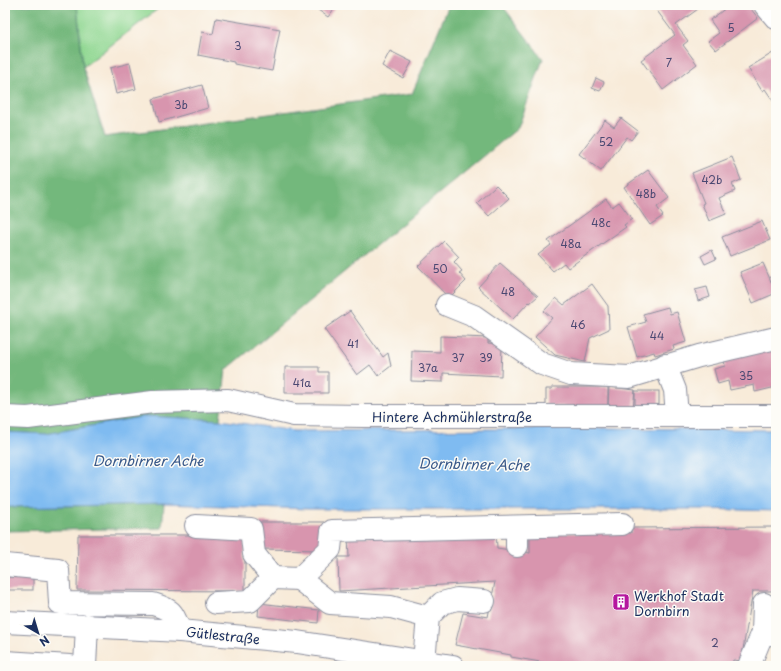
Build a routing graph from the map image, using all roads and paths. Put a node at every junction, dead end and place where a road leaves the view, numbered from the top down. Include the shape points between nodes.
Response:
1 (765, 5) edge
2 (776, 18) edge
3 (447, 305) dead end
4 (776, 338) edge
5 (665, 365) junction
6 (677, 416) junction
7 (776, 416) edge
8 (5, 417) edge
9 (622, 524) dead end
10 (196, 526) dead end
11 (5, 565) edge
12 (273, 578) junction
13 (299, 579) junction
14 (484, 601) dead end
15 (129, 603) junction
16 (216, 603) dead end
17 (764, 604) dead end
18 (60, 613) junction
19 (428, 617) junction
20 (5, 622) edge
21 (87, 625) junction
22 (128, 627) junction
23 (180, 630) junction
24 (770, 634) edge
25 (5, 662) edge
26 (438, 664) edge
27 (70, 666) edge
28 (85, 666) edge
29 (749, 666) edge

1 - 2 street
3 - 5 street via 474,316 542,364 571,374 629,377
4 - 5 street
5 - 6 street via 675,390
6 - 7 street, Hintere Achmühlerstraße
6 - 8 street, Hintere Achmühlerstraße via 294,415 228,400 153,402 28,418
9 - 13 street via 517,536 332,531 330,549
10 - 12 street via 251,529 254,554
11 - 18 street via 58,570
12 - 13 street
12 - 16 street via 250,601
13 - 19 street via 330,603 391,607
14 - 19 street via 457,599 442,603
15 - 18 street
15 - 22 street
15 - 23 street via 153,604 166,608 174,616
17 - 24 street
18 - 20 street, Gütlestraße
18 - 21 street, Gütlestraße
19 - 26 street
21 - 22 street, Gütlestraße
21 - 28 street
22 - 23 street, Gütlestraße
23 - 26 street, Gütlestraße via 297,642
24 - 29 street
25 - 27 street

